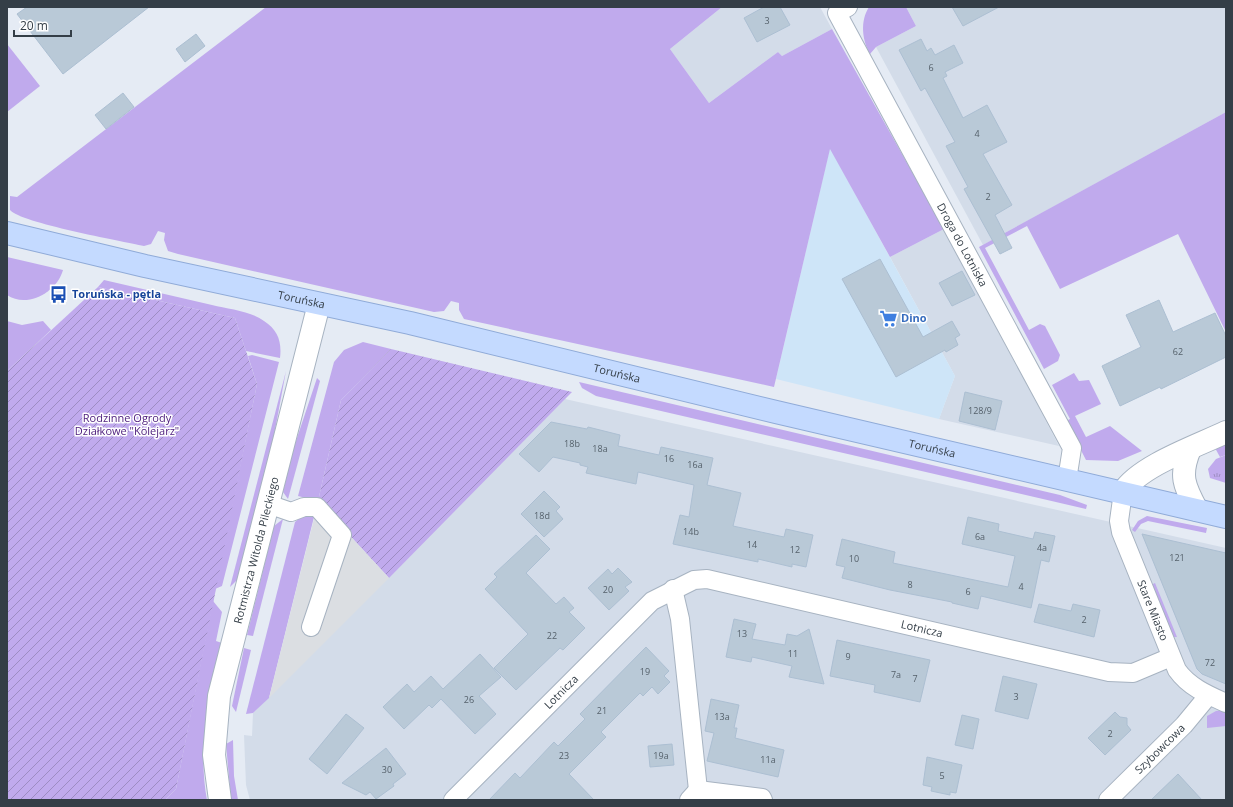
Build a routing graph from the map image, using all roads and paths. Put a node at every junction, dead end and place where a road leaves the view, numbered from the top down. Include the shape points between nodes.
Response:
1 (843, 10) edge
2 (7, 233) edge
3 (319, 304) junction
4 (1226, 432) edge
5 (1190, 449) junction
6 (1067, 480) junction
7 (1123, 492) junction
8 (268, 504) junction
9 (1197, 510) junction
10 (1226, 517) edge
11 (673, 589) junction
12 (311, 627) dead end
13 (1171, 657) junction
14 (1208, 696) junction
15 (1226, 703) edge
16 (694, 795) edge
17 (220, 800) edge
18 (453, 800) edge
19 (762, 800) edge
20 (1108, 800) edge

1 - 6 street, Droga do Lotniska via 1072,448
2 - 3 main road, Toruńska
3 - 6 main road, Toruńska via 410,323
3 - 8 street, Rotmistrza Witolda Pileckiego
4 - 5 street
5 - 7 street via 1144,472 1129,483
5 - 9 street via 1183,475 1187,491
6 - 7 main road, Toruńska
7 - 9 main road, Toruńska
7 - 13 street, Stare Miasto via 1119,521 1121,532
8 - 12 street via 291,512 317,506 342,535
8 - 17 street, Rotmistrza Witolda Pileckiego via 219,696 214,755
9 - 10 main road, Toruńska
11 - 13 street, Lotnicza via 694,580 707,579 1109,672 1133,673
11 - 16 street via 680,620
11 - 18 street, Lotnicza via 652,601
13 - 14 street, Stare Miasto via 1183,678
14 - 15 street, Stare Miasto
14 - 20 street, Szybowcowa via 1184,725
16 - 19 street

